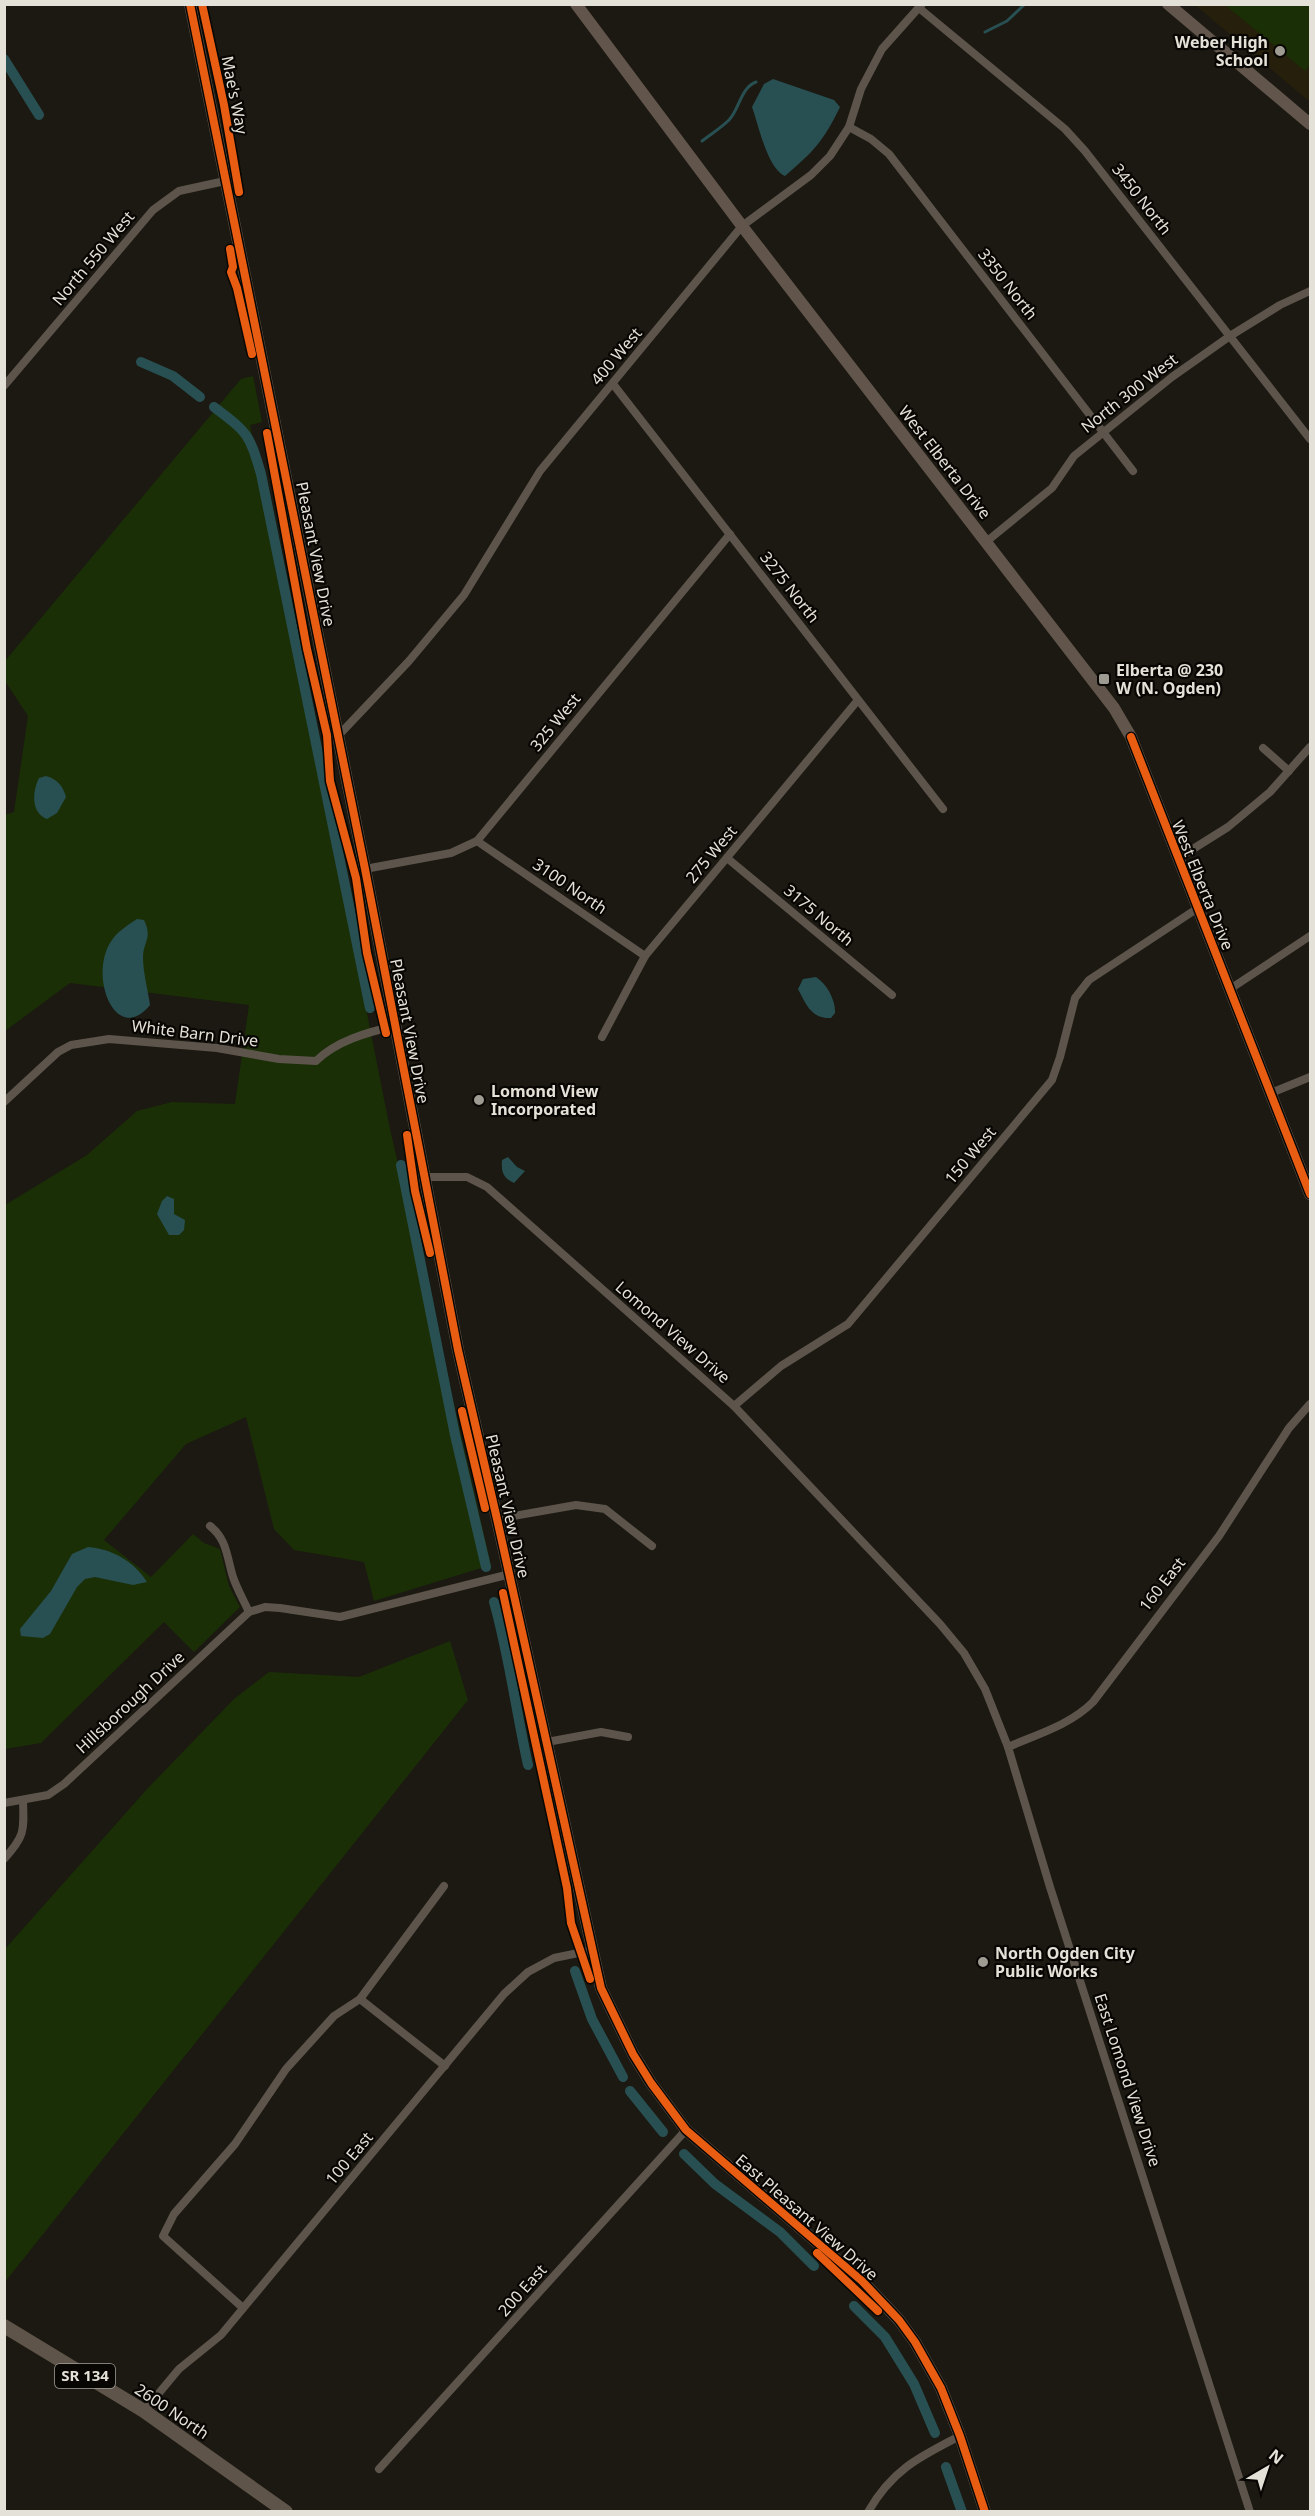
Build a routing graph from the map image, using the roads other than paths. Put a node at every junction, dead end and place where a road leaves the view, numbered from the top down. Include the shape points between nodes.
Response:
1 (190, 4) edge
2 (576, 4) edge
3 (1168, 4) edge
4 (920, 6) edge
5 (1311, 124) edge
6 (849, 127) junction
7 (225, 181) junction
8 (742, 226) junction
9 (1311, 291) edge
10 (1230, 336) junction
11 (613, 384) junction
12 (4, 386) edge
13 (1103, 431) junction
14 (1311, 439) edge
15 (1133, 471) dead end
16 (730, 534) junction
17 (987, 542) junction
18 (858, 700) junction
19 (338, 735) junction
20 (1311, 747) edge
21 (1263, 748) dead end
22 (1289, 771) junction
23 (943, 809) dead end
24 (477, 841) junction
25 (728, 858) junction
26 (1177, 859) junction
27 (365, 869) junction
28 (1198, 908) junction
29 (1311, 936) edge
30 (645, 956) junction
31 (1230, 989) junction
32 (892, 995) dead end
33 (395, 1026) junction
34 (602, 1036) dead end
35 (1311, 1077) edge
36 (1270, 1093) junction
37 (4, 1102) edge
38 (424, 1177) junction
39 (1311, 1194) edge
40 (1311, 1404) edge
41 (734, 1406) junction
42 (498, 1519) junction
43 (210, 1526) dead end
44 (652, 1546) dead end
45 (874, 1555) joint
46 (510, 1574) junction
47 (249, 1612) junction
48 (628, 1737) dead end
49 (547, 1742) junction
50 (1008, 1747) junction
51 (23, 1801) junction
52 (4, 1803) edge
53 (4, 1859) edge
54 (444, 1886) dead end
55 (592, 1950) junction
56 (360, 1999) junction
57 (633, 2054) joint
58 (445, 2066) junction
59 (686, 2130) junction
60 (243, 2308) junction
61 (4, 2326) edge
62 (144, 2411) junction
63 (960, 2436) junction
64 (379, 2469) dead end
65 (286, 2511) edge
66 (868, 2511) edge
67 (985, 2511) edge
68 (1250, 2511) edge

1 - 7 street, Pleasant View Drive
2 - 8 street, West Elberta Drive
3 - 5 street
4 - 6 street, 400 West via 882,50 861,89
4 - 10 street, 3450 North via 1065,129
6 - 8 street, 400 West via 812,175
6 - 13 street, 3350 North via 889,154
7 - 12 street, North 550 West via 179,191 153,210
7 - 19 street, Pleasant View Drive
8 - 11 street, 400 West
8 - 17 street, West Elberta Drive
9 - 10 street, North 300 West
10 - 13 street, North 300 West
10 - 14 street, 3450 North
11 - 16 street, 3275 North
11 - 19 street, 400 West via 540,471 464,595 409,661
13 - 15 street, 3350 North
13 - 17 street, North 300 West via 1074,456 1052,488
16 - 18 street, 3275 North
16 - 24 street, 325 West
17 - 26 street, West Elberta Drive via 1114,708 1131,737
18 - 23 street, 3275 North
18 - 25 street, 275 West
19 - 27 street, Pleasant View Drive
20 - 22 street
21 - 22 street
22 - 26 street via 1228,827
24 - 27 street, 325 West via 452,853
24 - 30 street, 3100 North
25 - 30 street, 275 West
25 - 32 street, 3175 North
26 - 28 street, West Elberta Drive
27 - 33 street, Pleasant View Drive
28 - 31 street, West Elberta Drive
28 - 41 street, 150 West via 1089,980 1075,998 1052,1080 848,1324 781,1366
29 - 31 street
30 - 34 street, 275 West
31 - 36 street, West Elberta Drive
33 - 37 street, White Barn Drive via 360,1035 316,1061 109,1039 71,1045 58,1052
33 - 38 street, Pleasant View Drive
35 - 36 street
36 - 39 street, West Elberta Drive
38 - 41 street, Lomond View Drive via 467,1177 487,1188
38 - 42 street, Pleasant View Drive via 458,1350
40 - 50 street, 160 East via 1289,1428 1219,1536 1093,1702 1066,1723
41 - 45 street, Lomond View Drive
42 - 44 street via 576,1505 605,1509
42 - 46 street, Pleasant View Drive
43 - 47 street via 225,1542 234,1579
45 - 50 street, East Lomond View Drive via 964,1653 985,1689
46 - 47 street via 340,1617 265,1607
46 - 49 street, Pleasant View Drive
47 - 51 street, Hillsborough Drive via 64,1784 48,1795
48 - 49 street via 601,1732
49 - 55 street, Pleasant View Drive
50 - 68 street, East Lomond View Drive
51 - 52 street, Hillsborough Drive
51 - 53 street via 24,1830
54 - 56 street
55 - 57 street, Pleasant View Drive via 601,1988
55 - 58 street, 100 East via 554,1958 528,1972 504,1994
56 - 58 street
56 - 60 street via 334,2016 286,2069 235,2144 174,2214 163,2236
57 - 59 street, East Pleasant View Drive
58 - 60 street, 100 East
59 - 63 street, East Pleasant View Drive via 883,2302 915,2342 941,2388
59 - 64 street, 200 East
60 - 62 street, 100 East via 221,2335 179,2369
61 - 62 main road, 2600 North / SR 134
62 - 65 main road, 2600 North / SR 134
63 - 66 street via 900,2470
63 - 67 street, East Pleasant View Drive

